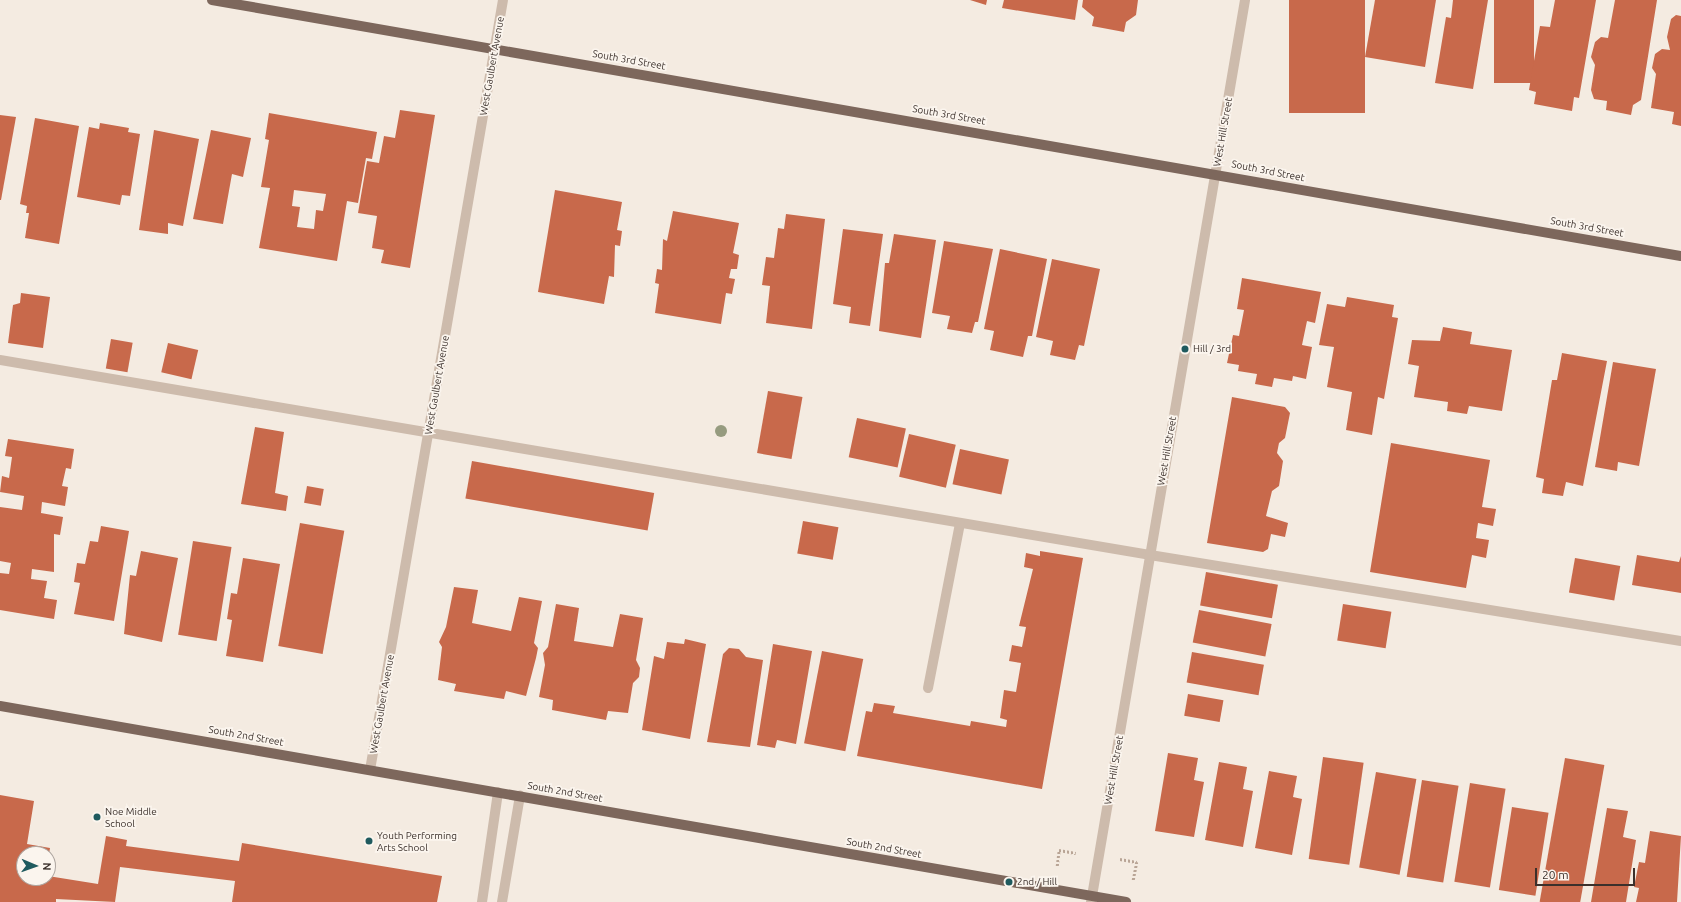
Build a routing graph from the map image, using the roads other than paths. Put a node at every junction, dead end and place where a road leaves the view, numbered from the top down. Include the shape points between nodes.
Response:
1 (212, 0) edge
2 (503, 0) edge
3 (1245, 0) edge
4 (494, 50) junction
5 (1216, 173) junction
6 (1681, 256) edge
7 (0, 360) edge
8 (428, 434) junction
9 (960, 523) junction
10 (1150, 555) junction
11 (1681, 641) edge
12 (928, 688) dead end
13 (0, 706) edge
14 (370, 770) junction
15 (498, 792) junction
16 (520, 796) junction
17 (1092, 899) edge
18 (482, 902) edge
19 (502, 902) edge
20 (1126, 902) edge

1 - 4 main road, South 3rd Street
2 - 4 street, West Gaulbert Avenue
3 - 5 street, West Hill Street
4 - 5 main road, South 3rd Street
4 - 8 street, West Gaulbert Avenue
5 - 6 main road, South 3rd Street
5 - 10 street, West Hill Street
7 - 8 street
8 - 9 street
8 - 14 street, West Gaulbert Avenue
9 - 10 street
9 - 12 street
10 - 11 street
10 - 17 street, West Hill Street
13 - 14 main road, South 2nd Street
14 - 15 main road, South 2nd Street
15 - 16 main road, South 2nd Street
15 - 18 street
16 - 17 main road, South 2nd Street
16 - 19 street
17 - 20 main road, South 2nd Street

